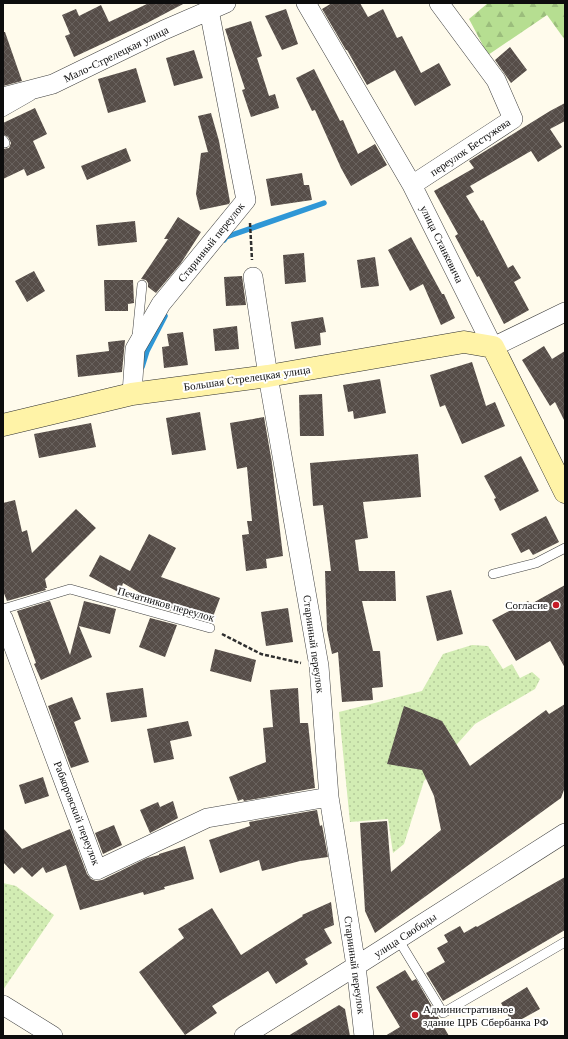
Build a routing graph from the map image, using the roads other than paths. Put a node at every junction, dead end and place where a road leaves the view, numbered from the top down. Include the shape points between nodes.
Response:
1 (226, 3) edge
2 (306, 3) edge
3 (439, 3) edge
4 (209, 10) junction
5 (53, 84) junction
6 (3, 97) edge
7 (3, 112) edge
8 (412, 185) junction
9 (253, 277) road end
10 (142, 285) dead end
11 (565, 312) edge
12 (493, 346) junction
13 (135, 349) junction
14 (268, 376) junction
15 (132, 394) junction
16 (3, 425) edge
17 (565, 492) edge
18 (565, 548) edge
19 (493, 574) dead end
20 (3, 610) edge
21 (3, 618) edge
22 (210, 628) road end
23 (330, 797) junction
24 (565, 833) edge
25 (398, 939) junction
26 (565, 942) edge
27 (356, 966) junction
28 (3, 1005) edge
29 (53, 1036) edge
30 (244, 1036) edge
31 (364, 1036) edge

1 - 4 street, Мало-Стрелецкая улица
2 - 8 street, улица Станкевича
3 - 8 street, переулок Бестужева via 496,80 513,120
4 - 5 street, Мало-Стрелецкая улица
4 - 13 street, Старинный переулок via 246,200 161,304
5 - 6 street, Мало-Стрелецкая улица
5 - 7 lane
8 - 12 street, улица Станкевича
9 - 14 street, Старинный переулок
10 - 13 lane
11 - 12 street
12 - 14 street, Большая Стрелецкая улица via 464,342
12 - 17 street, улица Станкевича
13 - 15 street, Старинный переулок
14 - 15 street, Большая Стрелецкая улица
14 - 23 street, Старинный переулок via 319,666
15 - 16 street, Большая Стрелецкая улица
18 - 19 lane via 536,564
20 - 22 lane, Печатников переулок via 70,589
21 - 23 street, Рабкоровский переулок via 97,870 207,818
23 - 27 street, Старинный переулок
24 - 25 street, улица Свободы
25 - 26 lane via 443,1013
25 - 27 street, улица Свободы
27 - 30 street, улица Свободы
27 - 31 street, Старинный переулок
28 - 29 street

